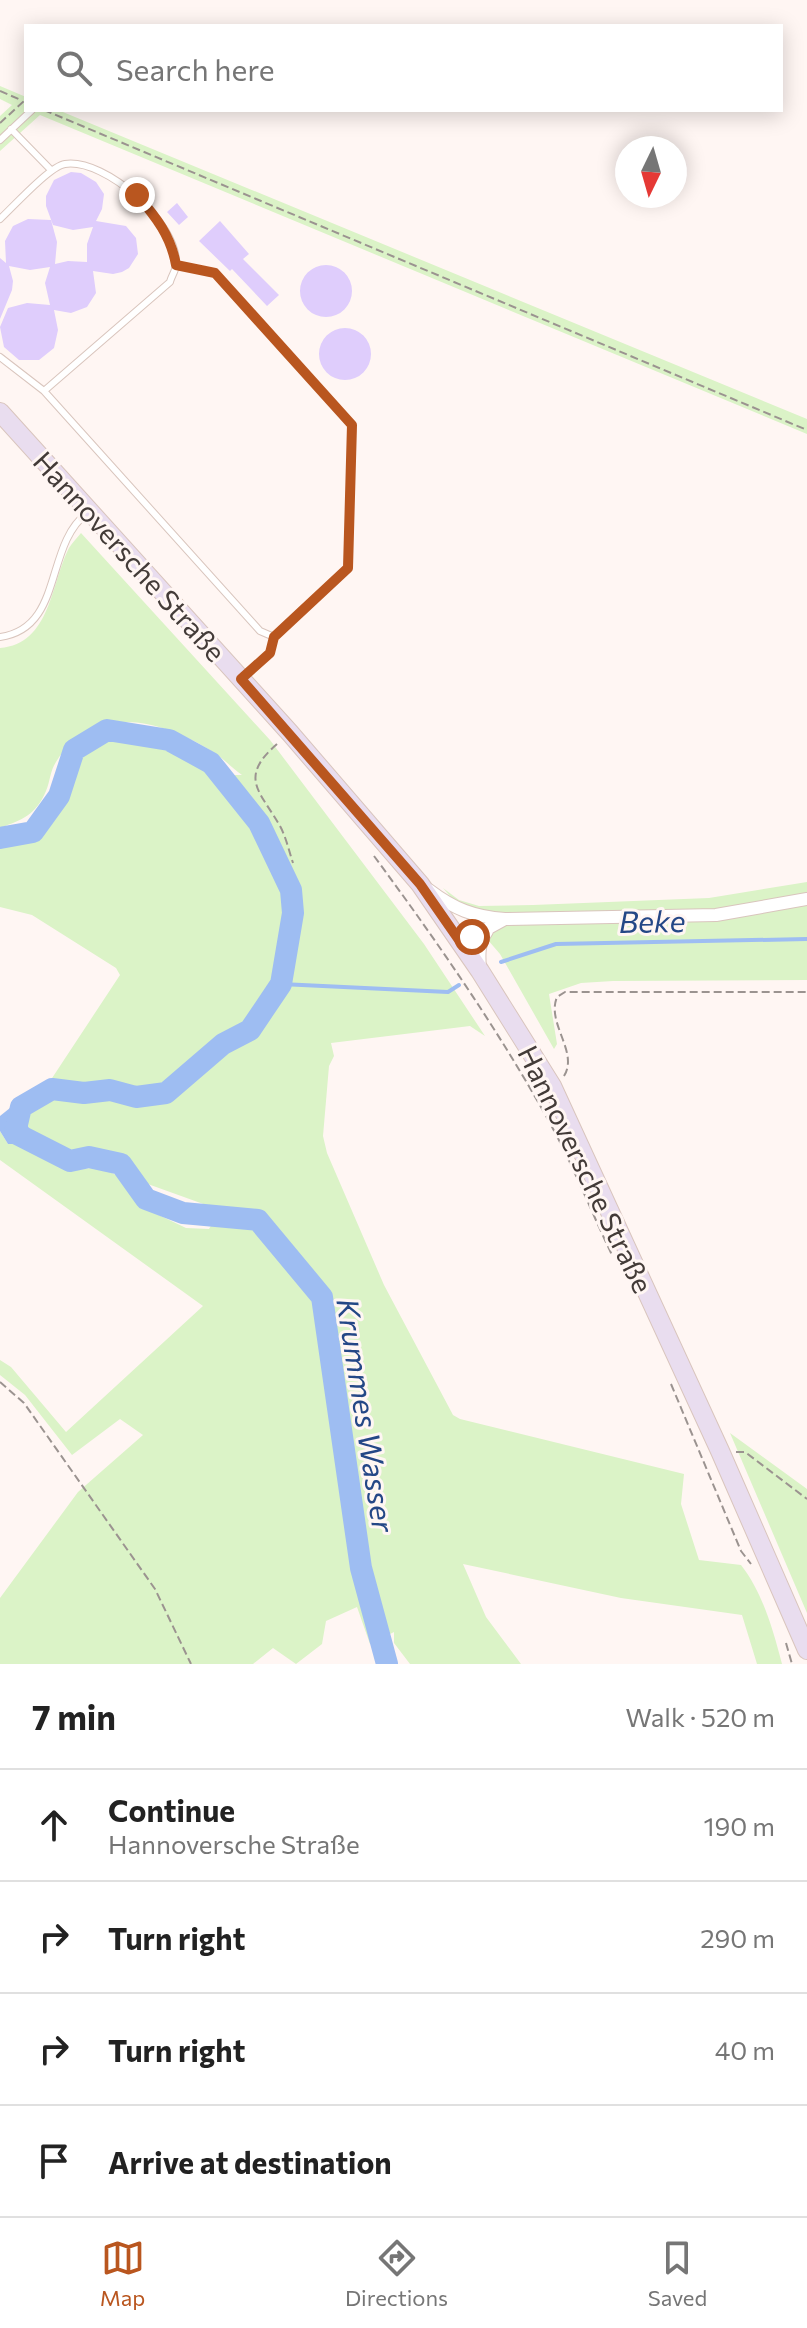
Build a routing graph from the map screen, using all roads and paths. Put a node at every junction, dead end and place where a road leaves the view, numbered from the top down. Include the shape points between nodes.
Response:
1 (0, 91) edge
2 (24, 102) edge
3 (24, 103) edge
4 (30, 112) edge
5 (49, 112) edge
6 (0, 123) edge
7 (11, 129) junction
8 (0, 140) edge
9 (50, 169) junction
10 (0, 219) edge
11 (176, 265) junction
12 (0, 357) edge
13 (44, 391) junction
14 (0, 412) edge
15 (807, 430) edge
16 (90, 510) junction
17 (0, 637) edge
18 (274, 637) junction
19 (241, 679) junction
20 (290, 733) junction
21 (372, 853) dead end
22 (293, 863) dead end
23 (420, 884) junction
24 (807, 899) edge
25 (486, 923) junction
26 (459, 940) junction
27 (480, 971) junction
28 (807, 992) edge
29 (558, 1081) dead end
30 (612, 1256) dead end
31 (669, 1379) dead end
32 (0, 1382) edge
33 (745, 1452) dead end
34 (807, 1499) edge
35 (750, 1563) dead end
36 (801, 1649) edge
37 (191, 1664) edge
38 (792, 1664) edge

1 - 2 path
3 - 6 path
4 - 7 lane
5 - 15 path
7 - 8 lane
7 - 9 lane
9 - 10 lane
9 - 11 lane via 87,165 111,175 160,222
11 - 13 lane via 170,282
11 - 18 lane via 215,273 352,425 348,568
12 - 13 lane
13 - 18 lane via 260,631
14 - 16 main road, Hannoversche Straße
16 - 17 lane via 69,536 39,615 16,634
16 - 19 main road, Hannoversche Straße
18 - 19 lane via 270,653
19 - 20 main road, Hannoversche Straße
20 - 22 path via 256,768 253,779 282,829
20 - 23 main road, Hannoversche Straße
21 - 30 path via 492,1025 547,1118
23 - 25 street
23 - 26 main road, Hannoversche Straße
24 - 25 street via 716,915
25 - 26 street via 466,929
25 - 27 street
26 - 27 main road, Hannoversche Straße
27 - 36 main road, Hannoversche Straße via 552,1086 720,1451
28 - 29 path via 565,992 554,1002 569,1062
31 - 35 path
32 - 37 path via 24,1403 155,1589
33 - 34 path
36 - 38 path

